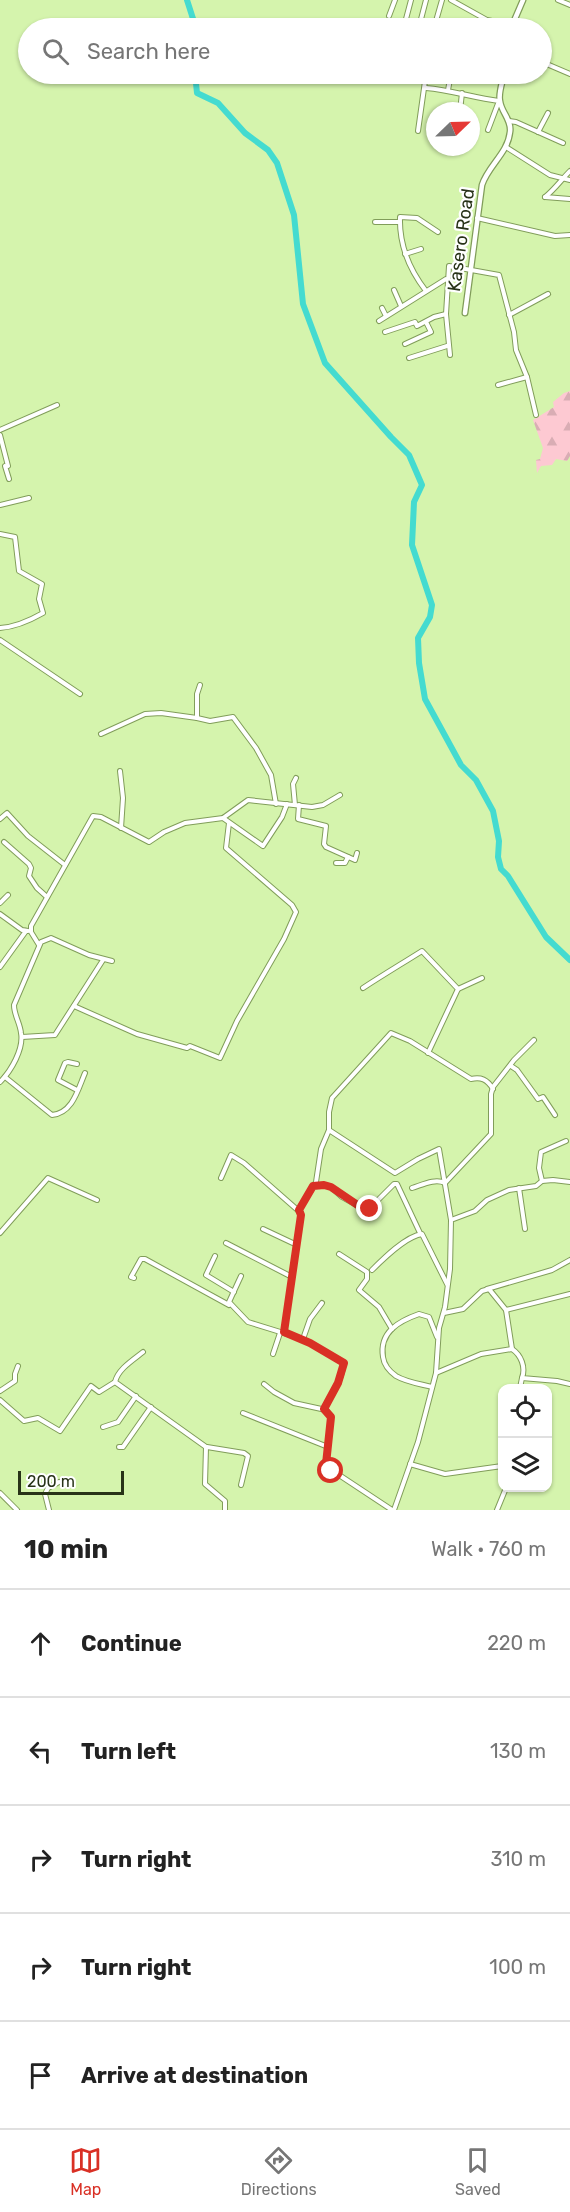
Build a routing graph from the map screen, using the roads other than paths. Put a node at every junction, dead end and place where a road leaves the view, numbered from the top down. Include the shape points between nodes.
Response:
1 (386, 0) edge
2 (411, 0) edge
3 (426, 0) edge
4 (442, 0) edge
5 (451, 0) edge
6 (523, 0) edge
7 (558, 0) edge
8 (394, 1) edge
9 (570, 5) edge
10 (389, 16) dead end
11 (406, 18) edge
12 (421, 18) edge
13 (437, 18) edge
14 (483, 18) edge
15 (515, 18) edge
16 (552, 66) edge
17 (570, 74) edge
18 (426, 84) edge
19 (449, 84) edge
20 (503, 84) edge
21 (426, 88) junction
22 (448, 90) junction
23 (462, 93) junction
24 (500, 101) junction
25 (461, 102) edge
26 (548, 113) dead end
27 (509, 122) junction
28 (488, 130) dead end
29 (418, 131) dead end
30 (538, 132) junction
31 (563, 143) dead end
32 (506, 147) junction
33 (570, 171) edge
34 (561, 180) junction
35 (570, 180) edge
36 (570, 199) edge
37 (477, 218) junction
38 (375, 222) dead end
39 (400, 222) junction
40 (438, 232) dead end
41 (570, 235) edge
42 (421, 249) dead end
43 (405, 255) junction
44 (471, 270) junction
45 (447, 279) junction
46 (394, 290) dead end
47 (426, 291) junction
48 (548, 294) dead end
49 (401, 306) junction
50 (382, 308) dead end
51 (465, 313) dead end
52 (446, 314) junction
53 (509, 315) junction
54 (386, 316) junction
55 (379, 321) dead end
56 (426, 322) junction
57 (384, 332) dead end
58 (405, 344) dead end
59 (447, 346) junction
60 (450, 355) dead end
61 (409, 358) dead end
62 (527, 377) junction
63 (498, 385) dead end
64 (57, 405) dead end
65 (536, 416) dead end
66 (0, 430) edge
67 (0, 435) edge
68 (9, 479) dead end
69 (29, 498) dead end
70 (0, 505) edge
71 (0, 534) edge
72 (0, 628) edge
73 (0, 640) edge
74 (200, 686) dead end
75 (81, 694) dead end
76 (197, 718) junction
77 (101, 734) dead end
78 (120, 771) dead end
79 (296, 778) dead end
80 (340, 795) dead end
81 (276, 804) junction
82 (287, 804) junction
83 (297, 805) junction
84 (223, 818) junction
85 (0, 819) edge
86 (229, 823) junction
87 (120, 828) junction
88 (4, 842) dead end
89 (357, 853) dead end
90 (348, 857) junction
91 (336, 863) dead end
92 (65, 865) junction
93 (8, 895) dead end
94 (47, 897) junction
95 (0, 903) edge
96 (0, 914) edge
97 (29, 932) junction
98 (39, 945) junction
99 (103, 960) junction
100 (112, 961) dead end
101 (0, 968) edge
102 (482, 978) dead end
103 (363, 987) dead end
104 (458, 989) junction
105 (74, 1006) junction
106 (22, 1037) junction
107 (534, 1040) dead end
108 (428, 1053) junction
109 (77, 1064) dead end
110 (512, 1066) junction
111 (85, 1073) dead end
112 (5, 1077) junction
113 (0, 1082) edge
114 (492, 1089) junction
115 (77, 1090) junction
116 (555, 1115) dead end
117 (329, 1130) junction
118 (566, 1141) dead end
119 (221, 1178) dead end
120 (542, 1181) junction
121 (445, 1183) junction
122 (570, 1183) edge
123 (313, 1186) junction
124 (412, 1188) dead end
125 (519, 1188) junction
126 (97, 1200) dead end
127 (299, 1210) junction
128 (451, 1220) junction
129 (262, 1229) dead end
130 (525, 1229) dead end
131 (0, 1233) edge
132 (420, 1233) junction
133 (226, 1243) dead end
134 (297, 1245) junction
135 (339, 1254) dead end
136 (215, 1256) dead end
137 (570, 1260) edge
138 (372, 1270) dead end
139 (241, 1276) dead end
140 (292, 1277) junction
141 (134, 1278) dead end
142 (447, 1285) junction
143 (487, 1289) junction
144 (234, 1292) junction
145 (570, 1294) edge
146 (322, 1303) dead end
147 (229, 1305) junction
148 (506, 1310) junction
149 (444, 1313) junction
150 (392, 1329) junction
151 (284, 1332) junction
152 (438, 1337) junction
153 (303, 1340) junction
154 (512, 1349) junction
155 (143, 1352) dead end
156 (273, 1354) dead end
157 (18, 1366) dead end
158 (436, 1373) junction
159 (522, 1378) junction
160 (115, 1382) junction
161 (264, 1384) dead end
162 (521, 1384) edge
163 (570, 1384) edge
164 (432, 1387) junction
165 (0, 1391) edge
166 (136, 1396) junction
167 (0, 1400) edge
168 (151, 1407) junction
169 (324, 1409) junction
170 (243, 1413) dead end
171 (103, 1427) dead end
172 (118, 1447) dead end
173 (206, 1447) junction
174 (328, 1447) junction
175 (410, 1464) junction
176 (498, 1467) edge
177 (58, 1482) dead end
178 (241, 1485) dead end
179 (504, 1492) edge
180 (0, 1493) edge
181 (17, 1510) edge
182 (49, 1510) edge
183 (225, 1510) edge
184 (393, 1510) edge
185 (497, 1510) edge

1 - 8 street
2 - 11 street
3 - 12 street
4 - 13 street
5 - 14 street
6 - 15 street
7 - 9 street
8 - 10 street
16 - 17 street
18 - 21 street
19 - 22 street
20 - 24 street
21 - 22 street
21 - 29 street
22 - 23 street
23 - 24 street
23 - 25 street
24 - 27 street
24 - 28 street
26 - 30 street
27 - 30 street
27 - 32 street, Kasero Road
30 - 31 street
32 - 34 street
32 - 37 street, Kasero Road via 485,176
33 - 34 street
34 - 35 street
34 - 36 street via 545,197
37 - 41 street via 555,236
37 - 44 street, Kasero Road
38 - 39 street
39 - 40 street via 400,217 417,218
39 - 43 street
42 - 43 street
43 - 47 street
44 - 45 street via 449,266
44 - 51 street, Kasero Road
44 - 53 street via 499,274
45 - 47 street
45 - 52 street
46 - 49 street
47 - 49 street
48 - 53 street
49 - 54 street
50 - 54 street
52 - 56 street
52 - 59 street
53 - 62 street via 516,350
54 - 55 street
56 - 57 street
56 - 58 street via 431,332
59 - 60 street
59 - 61 street
62 - 63 street
62 - 65 street
64 - 66 street
67 - 68 street
69 - 70 street
71 - 72 street via 15,537 19,571 42,584 39,599 43,613 28,622
73 - 75 street
74 - 76 street
76 - 77 street via 144,714
76 - 81 street via 210,721 233,717 271,775
78 - 87 street
79 - 83 street via 293,784
80 - 83 street via 323,805
81 - 82 street
81 - 84 street via 248,800
82 - 83 street
82 - 86 street via 263,846
83 - 90 street via 298,819 326,826 326,847
84 - 86 street
84 - 87 street via 185,823 149,842
85 - 92 street via 7,813 28,836
86 - 105 street via 226,848 296,912 220,1058 190,1046 137,1034
87 - 92 street via 93,816
88 - 94 street via 29,864 28,876
89 - 90 street via 355,860
90 - 91 street via 345,863
92 - 94 street
93 - 95 street
94 - 97 street
96 - 97 street
97 - 98 street
97 - 101 street
98 - 99 street via 51,938
98 - 106 street via 14,1005
99 - 100 street
99 - 105 street
102 - 104 street
103 - 104 street via 422,951
104 - 108 street
105 - 106 street via 55,1035
106 - 112 street
107 - 110 street
108 - 114 street via 471,1079 485,1080
108 - 117 street via 391,1033 332,1098
109 - 115 street via 66,1063 58,1080
110 - 114 street
110 - 116 street
111 - 115 street
112 - 113 street
112 - 115 street via 52,1115 68,1108
114 - 121 street via 491,1134
117 - 121 street via 395,1173 438,1148
117 - 123 street
118 - 120 street via 541,1152
119 - 127 street via 231,1155
120 - 122 street
120 - 125 street via 536,1186
121 - 124 street
121 - 128 street
123 - 127 street
123 - 132 street via 331,1187 367,1211 397,1184
125 - 128 street
125 - 130 street
126 - 131 street via 48,1178
127 - 134 street
128 - 142 street
129 - 134 street
132 - 138 street via 385,1256
132 - 142 street
133 - 140 street
134 - 140 street
135 - 150 street via 367,1272 359,1290 379,1307
136 - 144 street via 206,1275
137 - 143 street via 552,1270
139 - 144 street
140 - 151 street
141 - 147 street via 131,1277 136,1268 145,1259
142 - 149 street
143 - 148 street
143 - 149 street via 463,1309
144 - 147 street
145 - 148 street
146 - 153 street via 310,1319
147 - 151 street via 248,1322
148 - 154 street
149 - 152 street
150 - 152 street via 422,1314 429,1317
150 - 164 street via 383,1344 387,1369 403,1380
151 - 153 street
151 - 156 street via 280,1333
152 - 158 street
153 - 169 street via 344,1363
154 - 158 street via 481,1354
154 - 159 street via 520,1357
155 - 160 street
157 - 165 street via 15,1382
158 - 164 street
159 - 162 street
159 - 163 street
160 - 166 street
160 - 167 street via 99,1392 91,1386 60,1431 38,1418 24,1421
161 - 169 street via 294,1403
164 - 175 street
166 - 168 street
166 - 171 street via 118,1422
168 - 172 street via 123,1447
168 - 173 street
169 - 174 street via 331,1417
170 - 174 street
173 - 178 street via 248,1456
173 - 183 street via 205,1484 225,1501
174 - 184 street via 326,1464 331,1471
175 - 176 street via 445,1474
175 - 184 street
177 - 182 street via 45,1494
179 - 185 street
180 - 181 street

